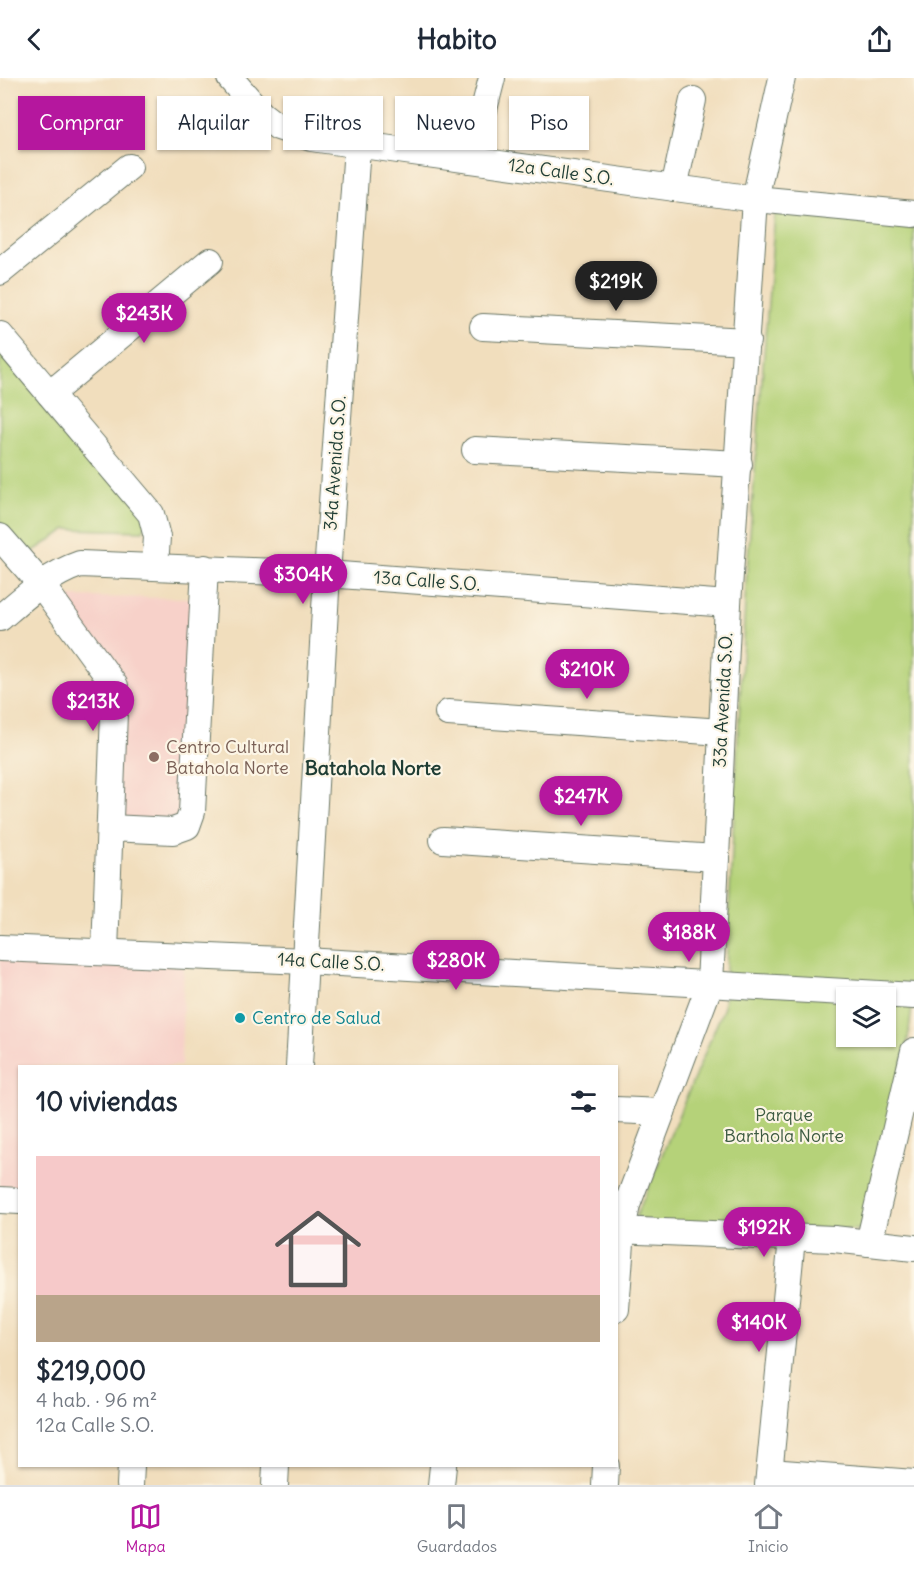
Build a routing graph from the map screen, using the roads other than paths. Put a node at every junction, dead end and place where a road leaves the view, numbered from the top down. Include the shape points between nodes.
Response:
1 (230, 78) edge
2 (492, 78) edge
3 (782, 78) edge
4 (693, 100) dead end
5 (283, 128) edge
6 (357, 150) edge
7 (383, 150) edge
8 (471, 160) junction
9 (129, 167) dead end
10 (674, 188) junction
11 (755, 199) junction
12 (914, 214) edge
13 (210, 261) dead end
14 (0, 272) edge
15 (483, 327) dead end
16 (0, 335) edge
17 (747, 341) junction
18 (50, 394) junction
19 (475, 450) dead end
20 (739, 464) junction
21 (0, 537) edge
22 (154, 566) junction
23 (205, 568) junction
24 (327, 574) junction
25 (40, 583) junction
26 (728, 603) junction
27 (0, 618) edge
28 (448, 712) dead end
29 (722, 732) junction
30 (110, 828) junction
31 (443, 840) dead end
32 (716, 858) junction
33 (0, 948) edge
34 (105, 951) junction
35 (304, 961) junction
36 (710, 984) junction
37 (914, 996) edge
38 (914, 1051) edge
39 (299, 1065) edge
40 (618, 1110) edge
41 (662, 1113) junction
42 (907, 1116) edge
43 (0, 1200) edge
44 (18, 1201) edge
45 (619, 1230) edge
46 (792, 1238) junction
47 (869, 1243) junction
48 (914, 1248) edge
49 (618, 1256) edge
50 (131, 1467) edge
51 (276, 1467) edge
52 (443, 1467) edge
53 (606, 1467) edge
54 (769, 1478) edge
55 (914, 1483) edge
56 (130, 1485) edge
57 (275, 1485) edge
58 (441, 1485) edge
59 (605, 1485) edge

1 - 5 street, 12a Calle S.O. via 261,114
2 - 8 street
3 - 11 street, 33a Avenida S.O.
4 - 10 street
6 - 24 street, 34a Avenida S.O.
7 - 8 street, 12a Calle S.O.
8 - 10 street, 12a Calle S.O.
9 - 14 street
10 - 11 street, 12a Calle S.O.
11 - 12 street, 12a Calle S.O.
11 - 17 street, 33a Avenida S.O.
13 - 18 street
15 - 17 street
16 - 18 street
17 - 20 street, 33a Avenida S.O.
18 - 22 street via 151,514 157,537
19 - 20 street
20 - 26 street, 33a Avenida S.O.
21 - 25 street
22 - 23 street, 13a Calle S.O.
22 - 25 street, 13a Calle S.O. via 80,564
23 - 24 street, 13a Calle S.O.
23 - 30 street via 192,812 187,826 173,831
24 - 26 street, 13a Calle S.O.
24 - 35 street, 34a Avenida S.O.
25 - 27 street, 13a Calle S.O.
25 - 30 street via 116,686
26 - 29 street, 33a Avenida S.O.
28 - 29 street
29 - 32 street, 33a Avenida S.O.
30 - 34 street
31 - 32 street
32 - 36 street, 33a Avenida S.O.
33 - 34 street, 14a Calle S.O.
34 - 35 street, 14a Calle S.O.
35 - 36 street, 14a Calle S.O.
35 - 39 street, 34a Avenida S.O.
36 - 37 street, 14a Calle S.O.
36 - 41 street, 33a Avenida S.O.
38 - 42 street
40 - 41 street
41 - 45 street, 33a Avenida S.O.
42 - 47 street
43 - 44 street
45 - 46 street
45 - 49 street, 33a Avenida S.O.
46 - 47 street
46 - 54 street
47 - 48 street
50 - 56 street
51 - 57 street
52 - 58 street
53 - 59 street
54 - 55 street

